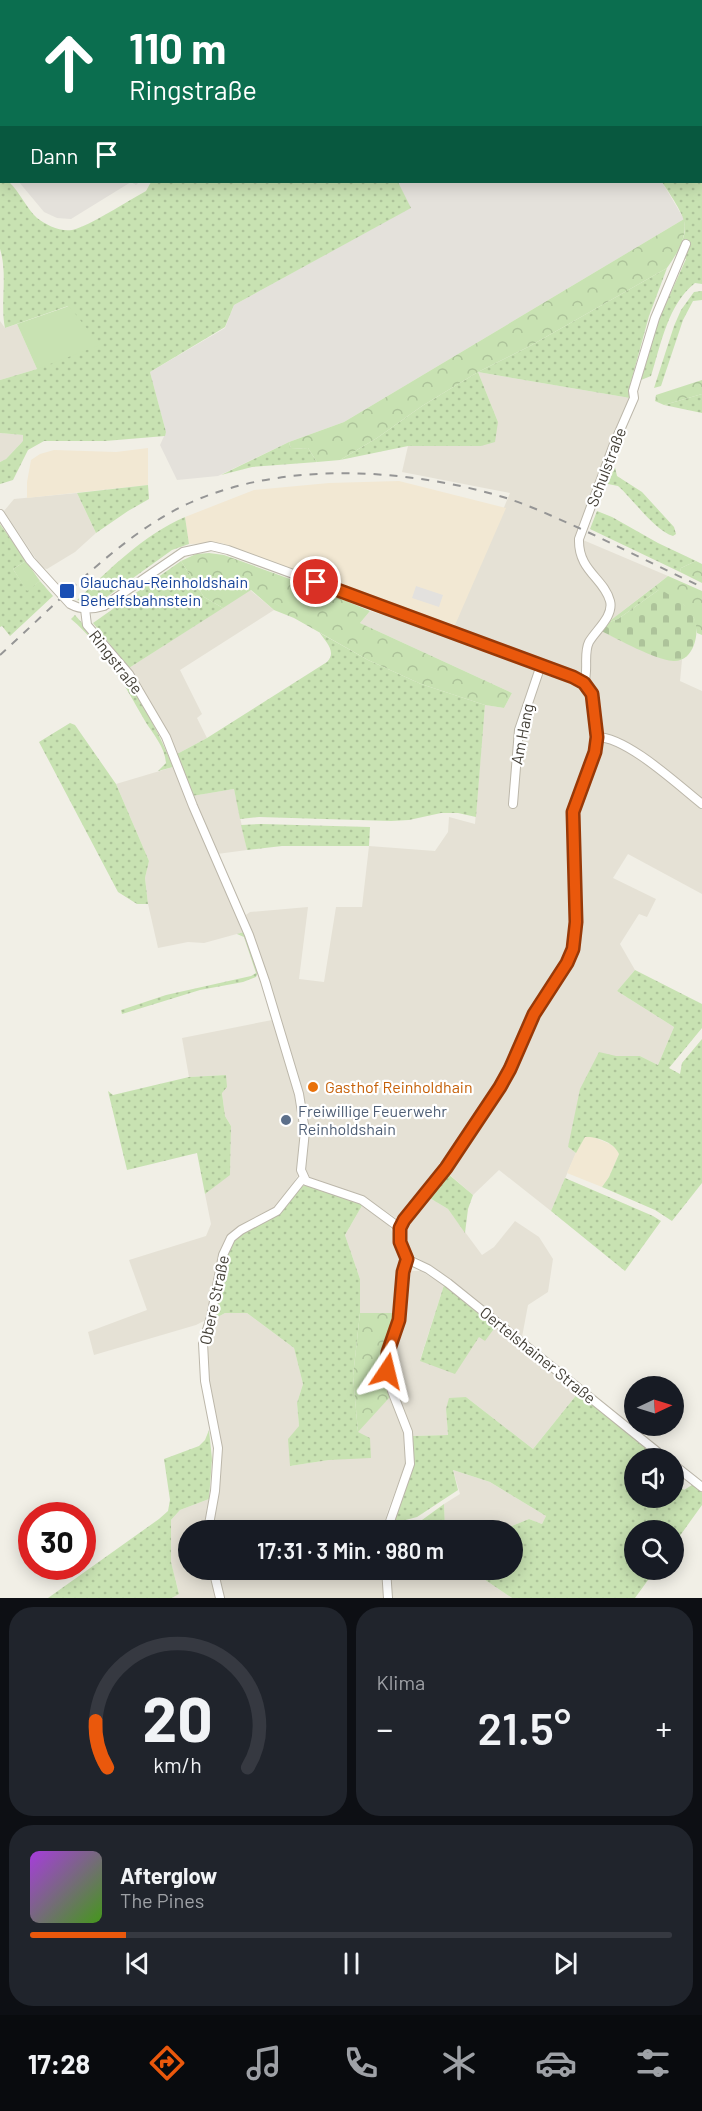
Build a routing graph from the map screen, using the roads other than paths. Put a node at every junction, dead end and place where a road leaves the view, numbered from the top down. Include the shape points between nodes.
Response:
1 (686, 244) dead end
2 (0, 514) edge
3 (85, 609) junction
4 (541, 665) junction
5 (584, 683) junction
6 (597, 737) junction
7 (513, 804) dead end
8 (702, 804) edge
9 (304, 1178) junction
10 (400, 1228) junction
11 (407, 1259) junction
12 (653, 1448) edge
13 (684, 1473) edge
14 (702, 1487) edge
15 (210, 1520) edge
16 (390, 1520) edge
17 (216, 1580) edge
18 (387, 1580) edge
19 (220, 1598) edge
20 (388, 1598) edge

1 - 5 street, Schulstraße via 655,318 634,398 579,540 584,563 608,595 611,606 588,644 588,674
2 - 3 street via 30,560 70,604
3 - 4 street, Ringstraße via 104,606 183,552 211,546
3 - 9 street, Ringstraße via 87,625 129,674 166,737 249,935 299,1094
4 - 5 street, Ringstraße
4 - 7 street, Am Hang via 519,730
5 - 6 street via 593,699
6 - 8 street via 613,740 647,760
6 - 10 street via 573,812 576,922 570,957 534,1014 500,1087
9 - 10 street via 371,1205
9 - 15 street, Obere Straße via 277,1211 231,1238 223,1255 203,1344 205,1381 218,1448
10 - 11 street via 400,1242
11 - 12 street, Oertelshainer Straße via 448,1283
11 - 16 street via 399,1320 386,1361 392,1391 408,1432 410,1464
13 - 14 street
17 - 19 street
18 - 20 street

